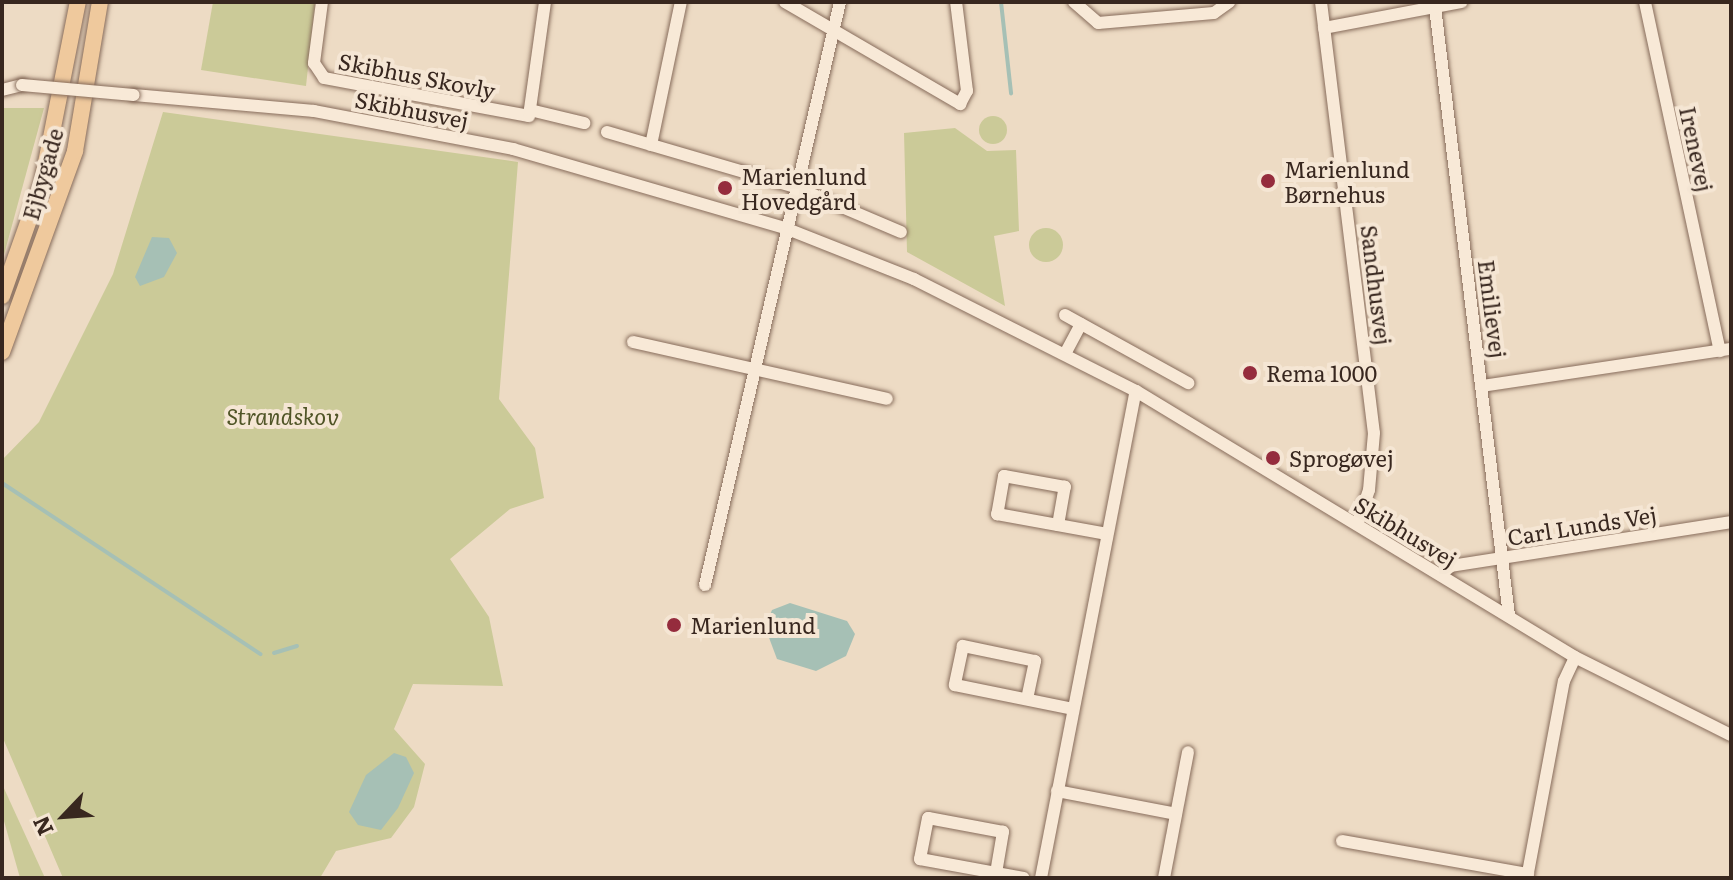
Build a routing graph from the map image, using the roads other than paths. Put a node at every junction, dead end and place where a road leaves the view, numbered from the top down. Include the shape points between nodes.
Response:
1 (78, 2) edge
2 (100, 2) edge
3 (322, 2) edge
4 (545, 2) edge
5 (681, 2) edge
6 (785, 2) edge
7 (840, 2) edge
8 (956, 2) edge
9 (1074, 2) edge
10 (1229, 2) edge
11 (1321, 2) edge
12 (1462, 2) edge
13 (1645, 2) edge
14 (1435, 7) junction
15 (1324, 28) junction
16 (833, 31) junction
17 (2, 80) edge
18 (22, 85) junction
19 (2, 90) edge
20 (530, 110) junction
21 (584, 123) dead end
22 (607, 132) dead end
23 (651, 145) junction
24 (795, 187) junction
25 (785, 228) junction
26 (901, 232) dead end
27 (2, 296) edge
28 (1065, 315) dead end
29 (1081, 324) junction
30 (633, 342) dead end
31 (1726, 350) edge
32 (2, 352) edge
33 (1065, 354) junction
34 (754, 369) junction
35 (1188, 383) dead end
36 (1482, 386) junction
37 (1136, 391) junction
38 (887, 399) dead end
39 (1731, 522) edge
40 (1357, 524) junction
41 (1058, 525) junction
42 (1107, 534) junction
43 (1504, 558) junction
44 (1441, 574) junction
45 (705, 585) dead end
46 (1509, 616) junction
47 (1575, 657) junction
48 (1027, 699) junction
49 (1073, 709) junction
50 (1731, 735) edge
51 (1188, 752) dead end
52 (1057, 791) junction
53 (1176, 814) junction
54 (1342, 841) dead end
55 (996, 873) junction
56 (1528, 876) edge
57 (1024, 878) edge
58 (1041, 878) edge
59 (1164, 878) edge

1 - 27 main road, Ejbygade via 46,169
2 - 32 main road, Ejbygade via 75,151 37,272
3 - 20 street, Skibhus Skovly via 314,63 324,78 529,116
4 - 20 street
5 - 23 street
6 - 16 street
7 - 16 street
8 - 16 street via 967,91 960,104
9 - 10 street via 1098,23 1214,13
11 - 15 street, Sandhusvej
12 - 14 street
13 - 31 street, Irenevej
14 - 15 street
14 - 36 street, Emilievej
15 - 40 street, Sandhusvej via 1374,433 1369,490
16 - 24 street
17 - 18 street, Skibhusvej
18 - 19 street, Skibhusvej
18 - 25 street, Skibhusvej, bridge via 314,111 513,149
20 - 21 street, Skibhus Skovly
22 - 23 street
23 - 24 street
24 - 25 street
24 - 26 street
25 - 33 street, Skibhusvej via 914,279
25 - 34 street
28 - 29 street
29 - 33 street
29 - 35 street
30 - 34 street
31 - 36 street
33 - 37 street, Skibhusvej
34 - 38 street
34 - 45 street
36 - 43 street, Emilievej
37 - 40 street, Skibhusvej
37 - 42 street
39 - 43 street, Carl Lunds Vej
40 - 44 street, Skibhusvej
41 - 41 street via 997,514 1004,476 1065,487
41 - 42 street
42 - 49 street
43 - 44 street, Carl Lunds Vej
43 - 46 street, Emilievej
44 - 46 street, Skibhusvej
46 - 47 street, Skibhusvej
47 - 50 street, Skibhusvej
47 - 56 street via 1564,681
48 - 48 street via 955,685 963,646 1035,661
48 - 49 street
49 - 52 street
51 - 53 street
52 - 53 street
52 - 58 street
53 - 59 street
54 - 56 street
55 - 55 street via 920,859 928,818 1003,832
55 - 57 street

